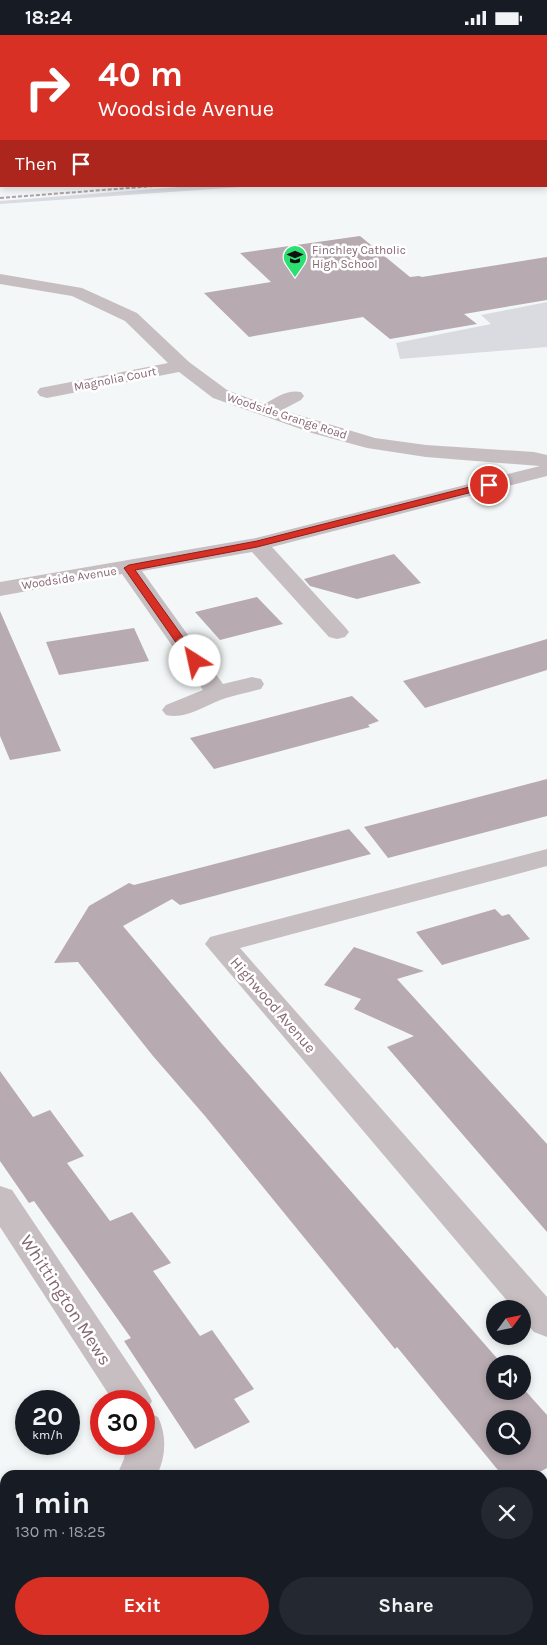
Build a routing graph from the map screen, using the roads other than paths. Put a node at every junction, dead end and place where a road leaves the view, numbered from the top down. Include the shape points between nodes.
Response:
1 (0, 279) edge
2 (182, 366) junction
3 (47, 392) dead end
4 (294, 396) dead end
5 (265, 411) junction
6 (547, 461) edge
7 (547, 470) edge
8 (257, 544) junction
9 (129, 568) junction
10 (0, 589) edge
11 (337, 632) dead end
12 (252, 683) dead end
13 (217, 693) junction
14 (175, 710) dead end
15 (547, 857) edge
16 (0, 1199) edge
17 (547, 1322) edge
18 (126, 1390) edge
19 (142, 1455) edge
20 (140, 1470) edge

1 - 2 street, Woodside Grange Road via 76,292 131,317
2 - 3 street, Magnolia Court
2 - 5 street, Woodside Grange Road via 220,394
4 - 5 street
5 - 6 street, Woodside Grange Road via 374,444
7 - 8 street, Woodside Avenue
8 - 9 street, Woodside Avenue
8 - 11 street
9 - 10 street, Woodside Avenue
9 - 13 street
12 - 13 street
13 - 14 street
15 - 17 street, Highwood Avenue via 220,944
16 - 18 street, Whittington Mews
19 - 20 street

